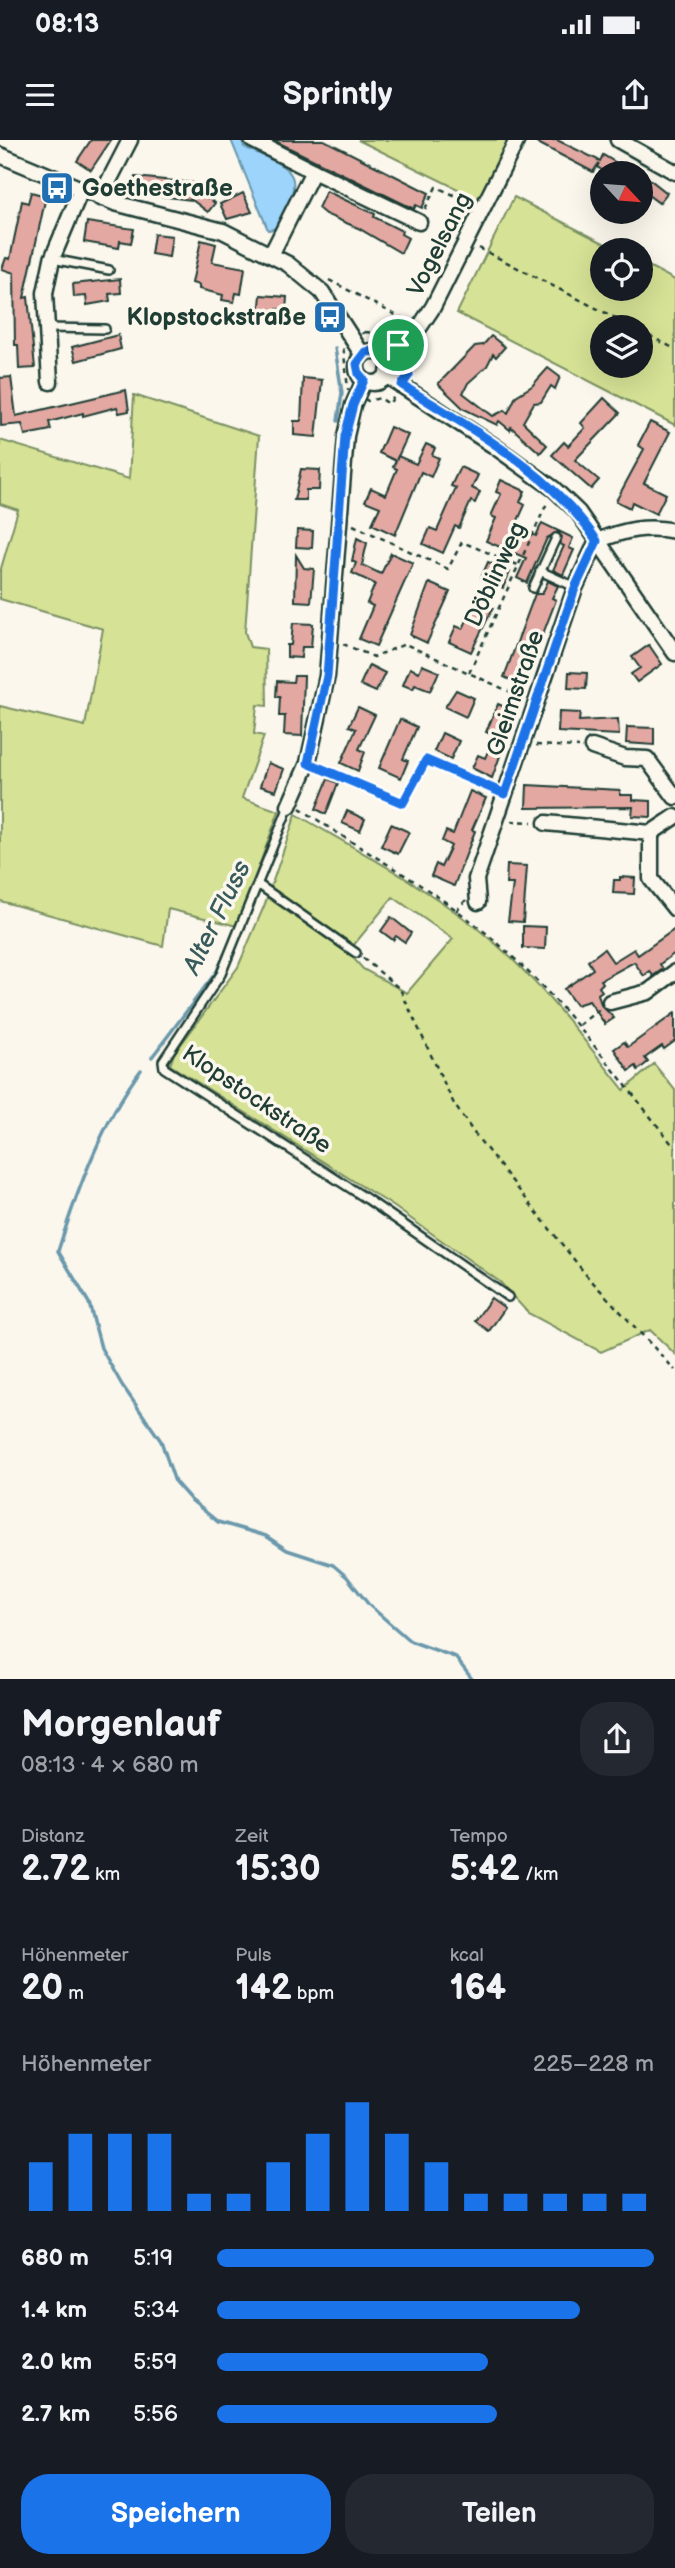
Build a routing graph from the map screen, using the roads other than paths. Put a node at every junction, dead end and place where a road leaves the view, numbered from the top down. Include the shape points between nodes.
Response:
1 (130, 140) edge
2 (252, 140) edge
3 (517, 140) edge
4 (624, 141) edge
5 (0, 155) edge
6 (674, 169) edge
7 (313, 171) junction
8 (81, 190) junction
9 (100, 198) junction
10 (419, 222) road end
11 (271, 255) junction
12 (52, 260) junction
13 (109, 270) dead end
14 (47, 328) junction
15 (105, 329) dead end
16 (362, 355) junction
17 (386, 356) junction
18 (387, 376) junction
19 (364, 380) junction
20 (50, 382) dead end
21 (675, 531) edge
22 (556, 538) dead end
23 (597, 541) junction
24 (540, 571) junction
25 (533, 588) road end
26 (575, 588) junction
27 (675, 653) edge
28 (592, 747) road end
29 (675, 797) edge
30 (290, 804) joint
31 (675, 817) edge
32 (546, 823) road end
33 (651, 833) junction
34 (259, 885) junction
35 (478, 902) dead end
36 (675, 909) edge
37 (356, 953) road end
38 (675, 972) edge
39 (610, 1002) road end
40 (508, 1297) dead end

1 - 9 street
2 - 7 street
3 - 17 street, Vogelsang via 419,328
4 - 6 street
5 - 8 street
7 - 10 street
7 - 11 street
8 - 9 street
8 - 12 street
9 - 11 street via 215,228
11 - 16 street via 318,287
12 - 13 lane
12 - 14 street via 45,293
14 - 15 lane
14 - 20 street
16 - 17 street via 372,350
16 - 19 street via 357,366
17 - 18 street
18 - 19 street via 375,383
18 - 23 street via 554,489 578,512
19 - 30 street, Klopstockstraße via 345,436 321,712 308,763
21 - 23 street via 652,526
22 - 24 lane
23 - 26 street, Gleimstraße
23 - 27 street
24 - 25 lane
24 - 26 lane
26 - 35 street, Gleimstraße via 476,880
28 - 29 street via 625,758 647,759
30 - 34 lane, Klopstockstraße
31 - 33 street
32 - 33 street
33 - 36 street via 651,879
34 - 37 lane
34 - 40 lane, Klopstockstraße via 221,974 163,1061 164,1068
38 - 39 street via 648,992

